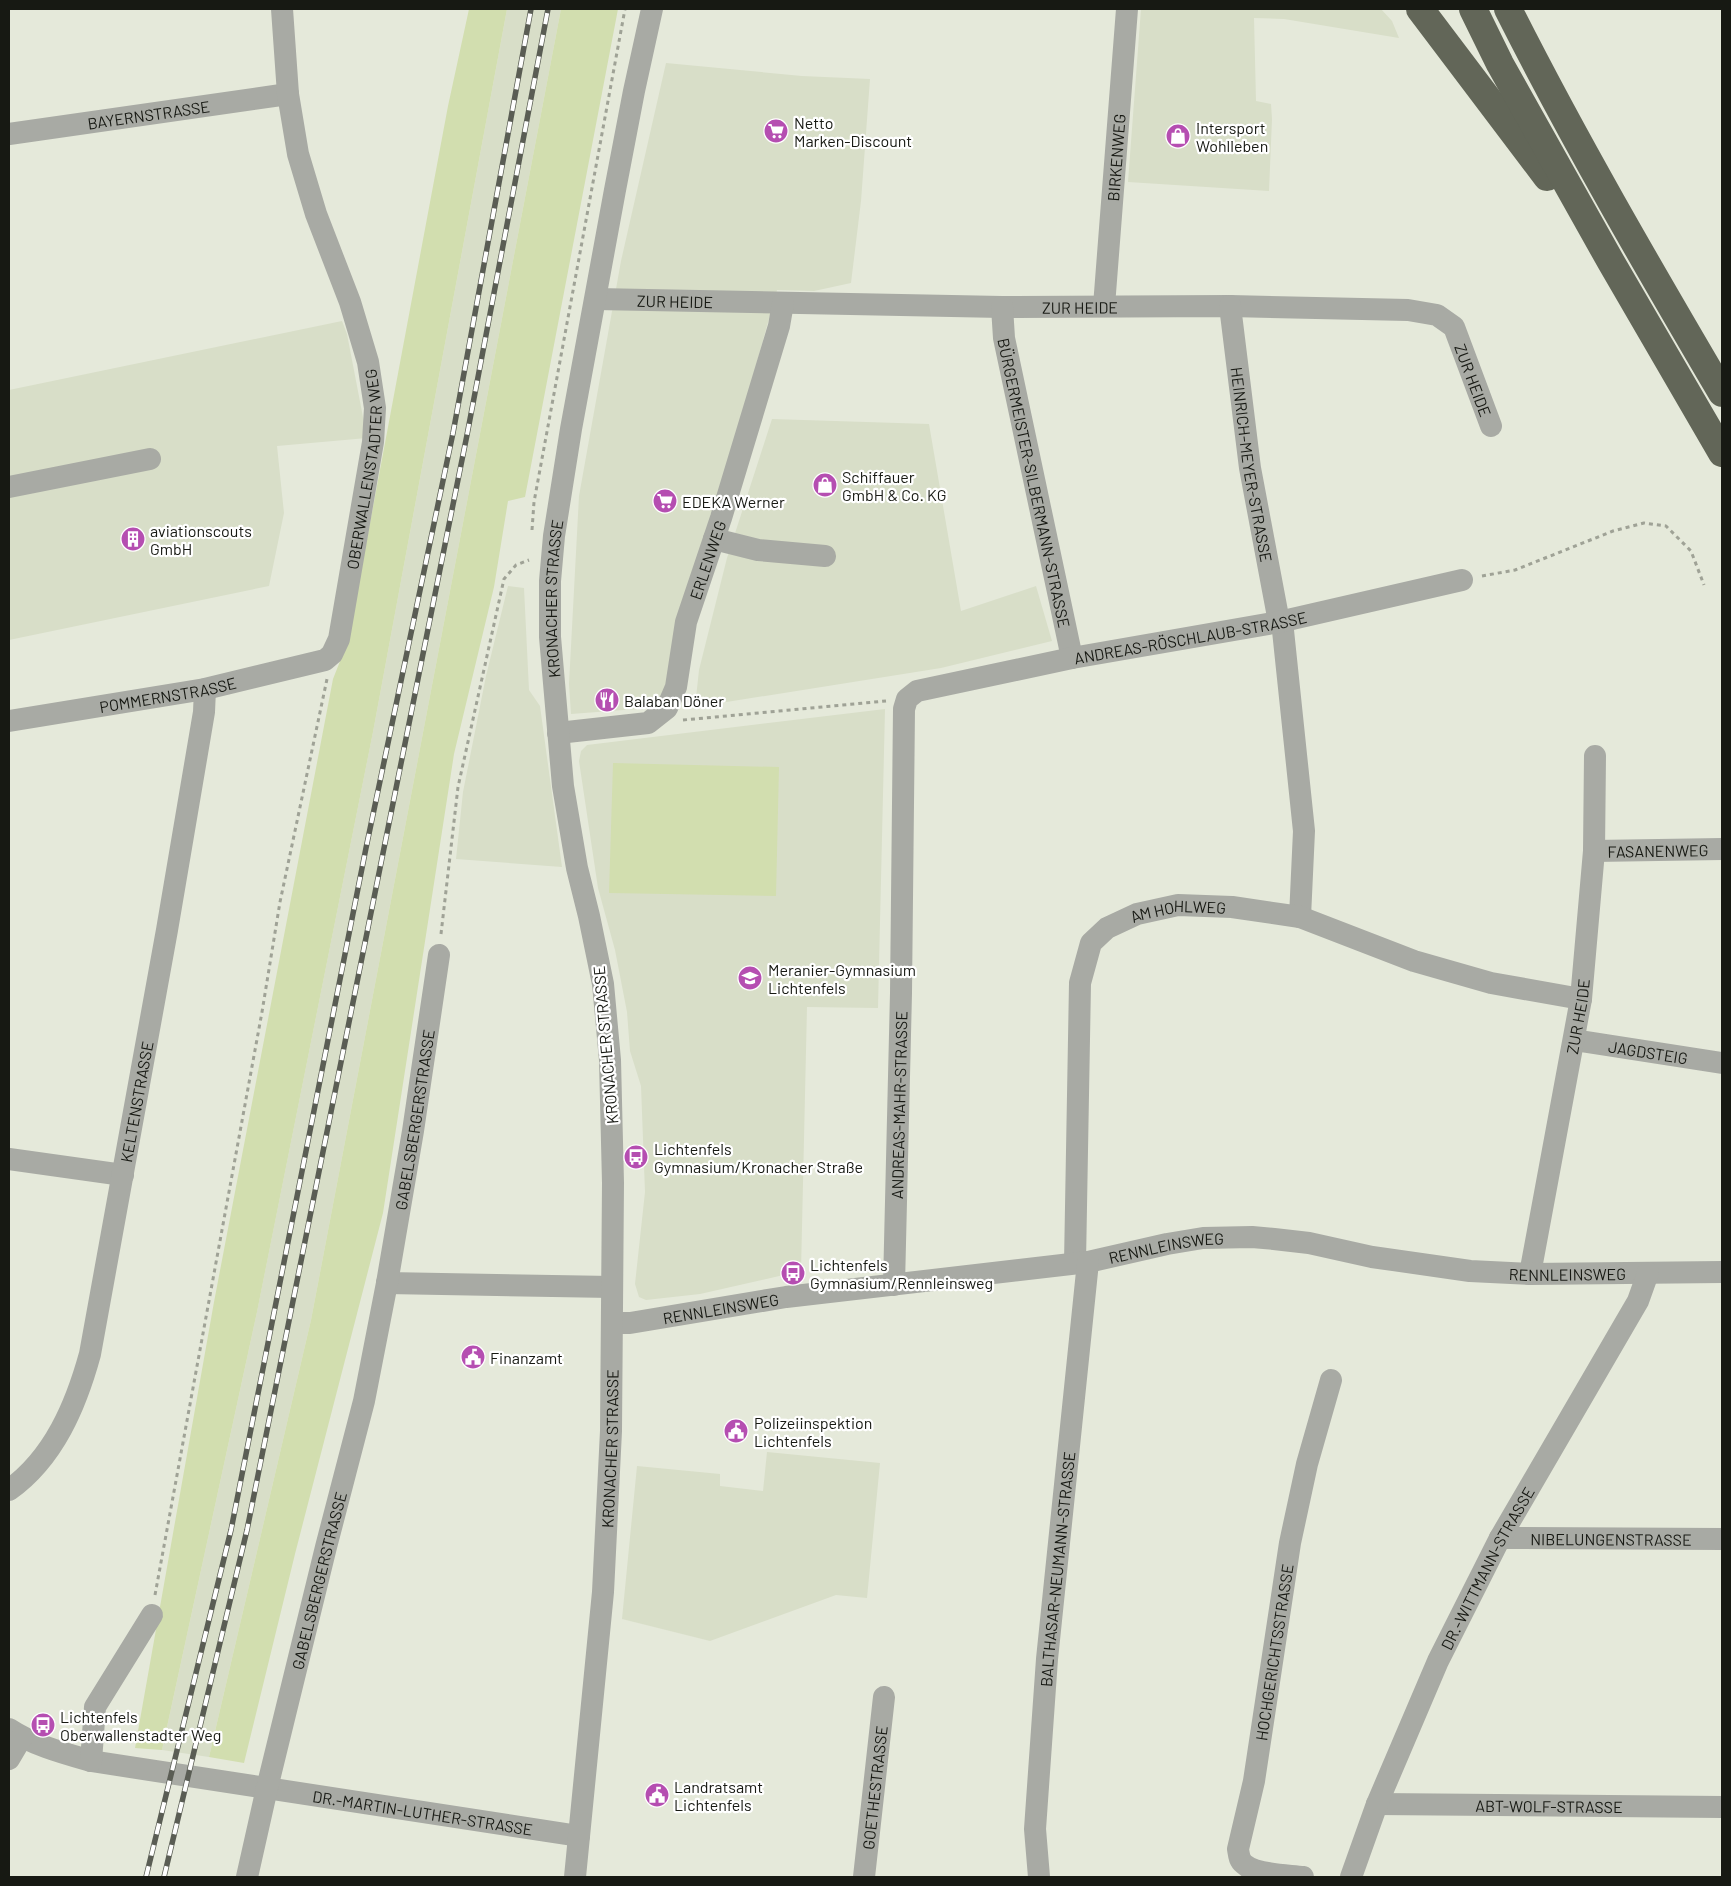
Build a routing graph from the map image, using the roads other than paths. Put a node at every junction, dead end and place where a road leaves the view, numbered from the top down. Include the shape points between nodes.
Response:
1 (282, 9) edge
2 (652, 9) edge
3 (1127, 9) edge
4 (1420, 9) edge
5 (1473, 9) edge
6 (1508, 9) edge
7 (288, 94) junction
8 (9, 134) edge
9 (1611, 262) junction
10 (596, 299) junction
11 (783, 303) junction
12 (1104, 306) junction
13 (1230, 306) junction
14 (1002, 307) junction
15 (1722, 394) edge
16 (1491, 426) dead end
17 (1722, 453) edge
18 (150, 458) dead end
19 (9, 487) edge
20 (714, 538) junction
21 (825, 556) dead end
22 (1462, 580) road end
23 (1280, 622) junction
24 (1072, 658) junction
25 (324, 660) joint
26 (205, 688) junction
27 (912, 695) joint
28 (9, 721) edge
29 (558, 733) junction
30 (1595, 756) dead end
31 (1722, 849) edge
32 (1594, 851) junction
33 (1300, 917) junction
34 (439, 955) road end
35 (1581, 999) junction
36 (1574, 1040) junction
37 (1722, 1063) edge
38 (9, 1159) edge
39 (123, 1175) junction
40 (1082, 1262) junction
41 (1722, 1272) edge
42 (1648, 1273) junction
43 (1530, 1274) junction
44 (387, 1283) junction
45 (894, 1285) junction
46 (612, 1287) junction
47 (613, 1322) junction
48 (1331, 1380) dead end
49 (9, 1490) edge
50 (1500, 1538) junction
51 (1722, 1539) edge
52 (152, 1615) road end
53 (884, 1697) dead end
54 (16, 1733) edge
55 (9, 1759) edge
56 (91, 1761) junction
57 (267, 1788) junction
58 (1377, 1804) junction
59 (1722, 1807) edge
60 (579, 1836) junction
61 (247, 1877) edge
62 (575, 1877) edge
63 (864, 1877) edge
64 (1039, 1877) edge
65 (1303, 1877) edge
66 (1351, 1877) edge

1 - 7 street, OBERWALLENSTADTER WEG
2 - 10 street, KRONACHER STRASSE via 614,190
3 - 12 street, BIRKENWEG
4 - 9 highway
5 - 9 highway via 1500,64
6 - 15 highway via 1640,254
7 - 8 street, BAYERNSTRASSE
7 - 25 street, OBERWALLENSTADTER WEG via 298,154 316,214 353,310 368,362 375,408 373,442 339,639 332,654
9 - 17 highway
10 - 11 street, ZUR HEIDE
10 - 29 street, KRONACHER STRASSE via 571,429 550,581 550,637
11 - 14 street, ZUR HEIDE
11 - 20 street, ERLENWEG via 779,326
12 - 13 street, ZUR HEIDE
12 - 14 street, ZUR HEIDE
13 - 16 street, ZUR HEIDE via 1408,310 1437,315 1454,327
13 - 23 street, HEINRICH-MEYER-STRASSE via 1250,468
14 - 24 street, BÜRGERMEISTER-SILBERMANN-STRASSE via 1004,338
18 - 19 street
20 - 21 street via 758,550
20 - 29 street, ERLENWEG via 686,622 676,687 667,708 648,723
22 - 23 street, ANDREAS-RÖSCHLAUB-STRASSE
23 - 24 street, ANDREAS-RÖSCHLAUB-STRASSE
23 - 33 street, HEINRICH-MEYER-STRASSE via 1304,831
24 - 27 street, ANDREAS-RÖSCHLAUB-STRASSE
25 - 26 street, POMMERNSTRASSE
26 - 28 street, POMMERNSTRASSE
26 - 39 street, KELTENSTRASSE via 202,721
27 - 45 street, ANDREAS-MAHR-STRASSE via 904,710
29 - 46 street, KRONACHER STRASSE via 570,833 603,984 610,1069
30 - 32 street, ZUR HEIDE
31 - 32 street, FASANENWEG
32 - 35 street, ZUR HEIDE
33 - 35 street, AM HOHLWEG via 1414,961 1491,983
33 - 40 street, AM HOHLWEG via 1232,907 1178,905 1137,914 1107,928 1091,943 1080,983
34 - 44 street, GABELSBERGERSTRASSE
35 - 36 street, ZUR HEIDE
36 - 37 street, JAGDSTEIG
36 - 43 street, ZUR HEIDE
38 - 39 street
39 - 49 street, KELTENSTRASSE via 90,1354 81,1386 57,1438 42,1460 25,1479
40 - 43 street, RENNLEINSWEG via 1203,1238 1252,1237 1309,1243 1372,1257 1470,1271
40 - 45 street, RENNLEINSWEG
40 - 64 street, BALTHASAR-NEUMANN-STRASSE via 1035,1829
41 - 42 street, RENNLEINSWEG
42 - 43 street, RENNLEINSWEG
42 - 50 street, DR.-WITTMANN-STRASSE via 1638,1301
44 - 46 street
44 - 57 street, GABELSBERGERSTRASSE via 364,1401
45 - 47 street, RENNLEINSWEG via 786,1297 630,1323
46 - 47 street, KRONACHER STRASSE
47 - 60 street, KRONACHER STRASSE via 604,1592
48 - 65 street, HOCHGERICHTSSTRASSE via 1307,1464 1290,1543 1254,1782 1238,1849 1244,1865 1252,1869
50 - 51 street, NIBELUNGENSTRASSE
50 - 58 street, DR.-WITTMANN-STRASSE via 1438,1661
52 - 56 street via 95,1708
53 - 63 street, GOETHESTRASSE
54 - 55 street
54 - 56 street, DR.-MARTIN-LUTHER-STRASSE
56 - 57 street, DR.-MARTIN-LUTHER-STRASSE
57 - 60 street, DR.-MARTIN-LUTHER-STRASSE
57 - 61 street, GABELSBERGERSTRASSE
58 - 59 street, ABT-WOLF-STRASSE
58 - 66 street, DR.-WITTMANN-STRASSE
60 - 62 street, KRONACHER STRASSE

